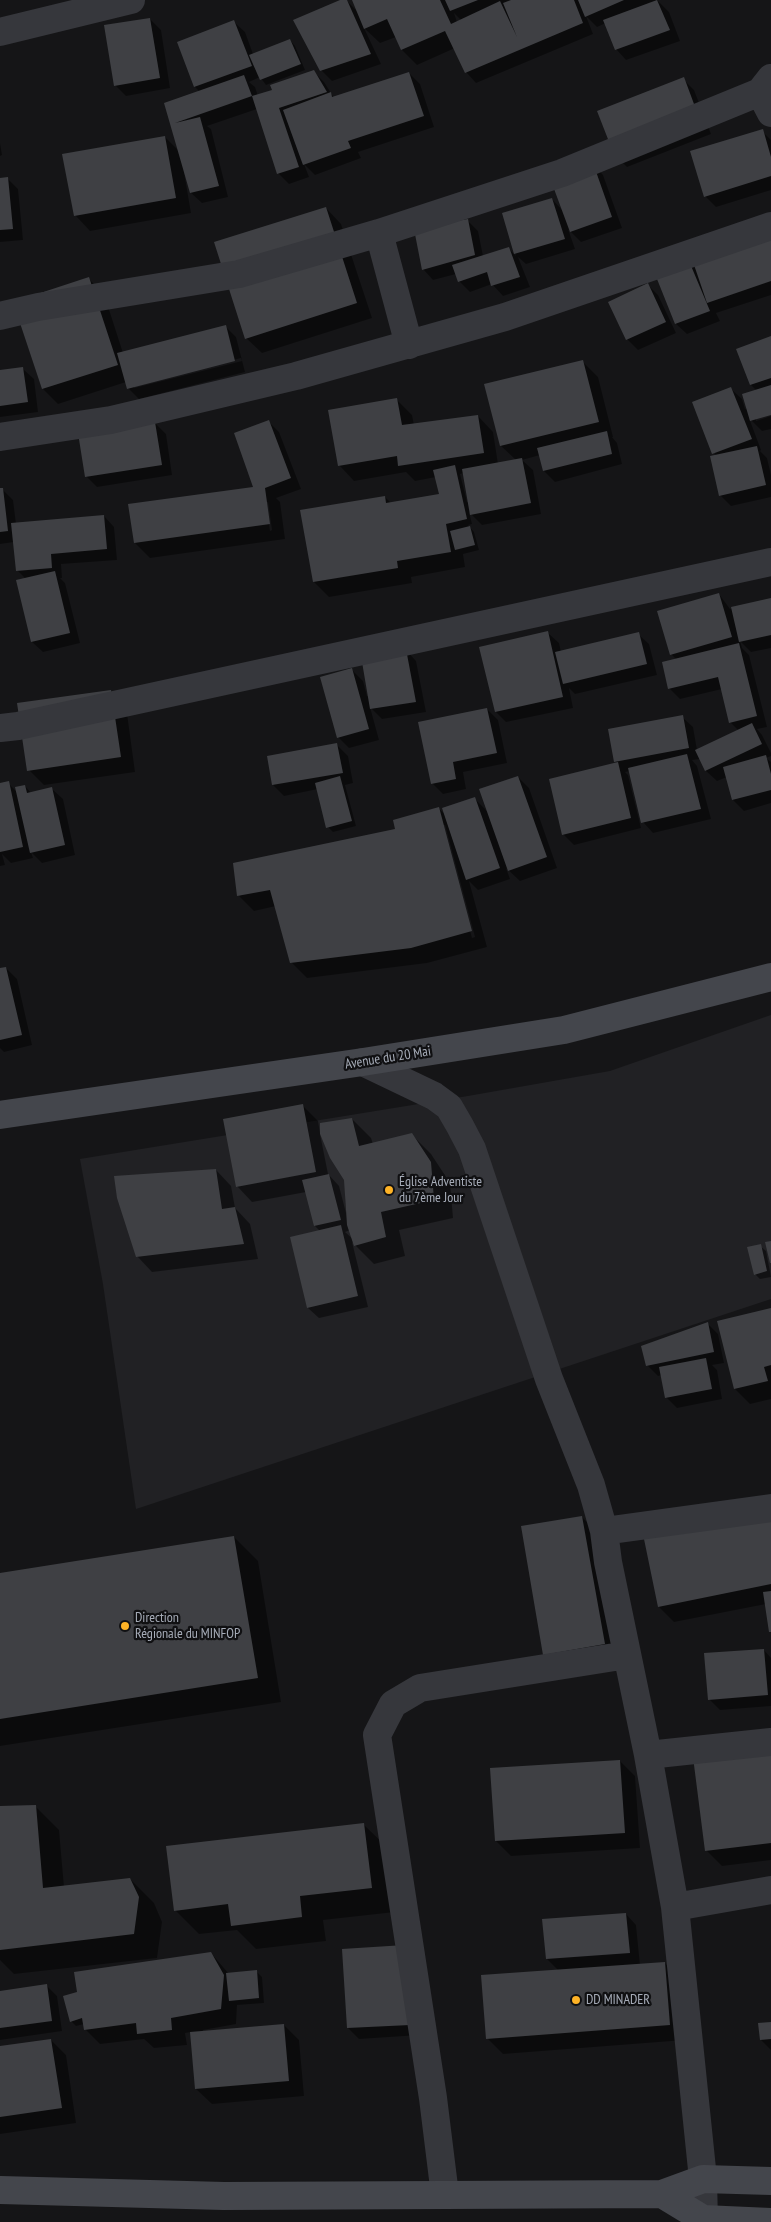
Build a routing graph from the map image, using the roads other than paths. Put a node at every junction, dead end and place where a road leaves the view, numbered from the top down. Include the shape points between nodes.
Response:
1 (131, 0) edge
2 (0, 32) edge
3 (767, 94) edge
4 (771, 226) edge
5 (379, 233) junction
6 (0, 316) edge
7 (409, 345) junction
8 (0, 437) edge
9 (771, 562) edge
10 (0, 728) edge
11 (771, 977) edge
12 (363, 1062) junction
13 (0, 1115) edge
14 (771, 1508) edge
15 (604, 1531) junction
16 (628, 1656) junction
17 (771, 1742) edge
18 (648, 1755) junction
19 (771, 1890) edge
20 (675, 1907) junction
21 (703, 2179) junction
22 (771, 2181) edge
23 (0, 2190) edge
24 (662, 2194) junction
25 (445, 2195) junction
26 (704, 2220) edge
27 (771, 2222) edge

1 - 2 street
3 - 5 street via 562,173
4 - 7 street via 505,317
5 - 6 street via 239,274
5 - 7 street
7 - 8 street via 111,420
9 - 10 street
11 - 12 street, Avenue du 20 Mai via 564,1030
12 - 13 street, Avenue du 20 Mai
12 - 15 street via 434,1096 449,1107 468,1141 549,1379 591,1485
14 - 15 street
15 - 16 street
16 - 18 street
16 - 25 street via 420,1688 393,1704 377,1735
17 - 18 street
18 - 20 street
19 - 20 street
20 - 21 street
21 - 22 street
21 - 24 street
21 - 26 street
23 - 25 street via 224,2196
24 - 25 street
24 - 26 street
26 - 27 street

